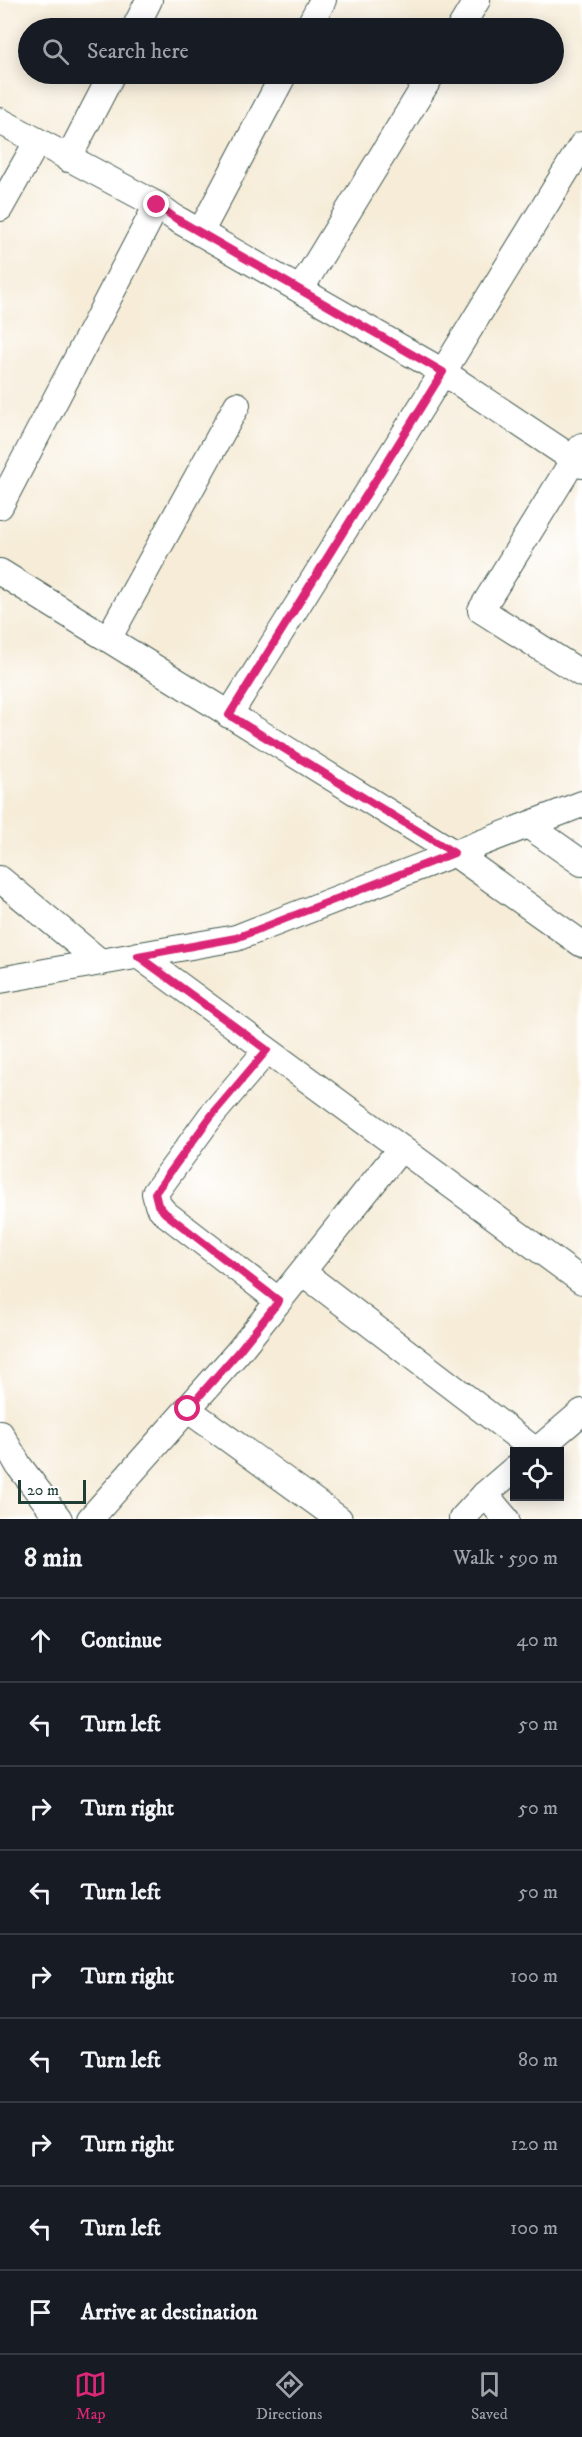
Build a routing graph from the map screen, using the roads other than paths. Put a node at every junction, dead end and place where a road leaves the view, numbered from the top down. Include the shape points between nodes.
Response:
1 (149, 0) edge
2 (323, 0) edge
3 (477, 0) edge
4 (140, 18) edge
5 (313, 18) edge
6 (466, 18) edge
7 (107, 84) edge
8 (279, 84) edge
9 (426, 84) edge
10 (0, 122) edge
11 (38, 142) junction
12 (582, 145) edge
13 (68, 159) junction
14 (157, 205) junction
15 (0, 208) edge
16 (200, 233) junction
17 (300, 290) junction
18 (443, 372) junction
19 (237, 405) dead end
20 (579, 457) edge
21 (0, 506) edge
22 (0, 572) edge
23 (108, 639) junction
24 (582, 674) edge
25 (229, 715) junction
26 (582, 804) edge
27 (528, 825) junction
28 (454, 853) junction
29 (582, 863) edge
30 (0, 879) edge
31 (582, 944) edge
32 (138, 956) junction
33 (99, 961) junction
34 (0, 980) edge
35 (267, 1050) junction
36 (401, 1148) junction
37 (302, 1272) junction
38 (582, 1281) edge
39 (279, 1301) junction
40 (188, 1409) junction
41 (582, 1412) edge
42 (0, 1433) edge
43 (531, 1447) edge
44 (541, 1447) edge
45 (510, 1472) edge
46 (485, 1494) junction
47 (59, 1519) edge
48 (90, 1519) edge
49 (339, 1519) edge
50 (462, 1519) edge
51 (506, 1519) edge

1 - 4 street
2 - 5 street
3 - 6 street
7 - 13 street
8 - 16 street
9 - 17 street
10 - 11 street
11 - 13 street
11 - 15 street
12 - 18 street
13 - 14 street
14 - 16 street
14 - 21 street
16 - 17 street
17 - 18 street
18 - 20 street
18 - 25 street
19 - 23 street
20 - 24 street via 481,610
22 - 23 street
23 - 25 street
25 - 28 street
26 - 27 street
27 - 28 street
27 - 29 street
28 - 31 street
28 - 32 street via 236,938
30 - 33 street
32 - 33 street
32 - 35 street
33 - 34 street
35 - 36 street
35 - 39 street via 211,1116 155,1198 165,1213
36 - 37 street
36 - 38 street
37 - 39 street
37 - 43 street
39 - 40 street
40 - 48 street
40 - 49 street
41 - 44 street
42 - 47 street via 19,1466
45 - 46 street
46 - 50 street
46 - 51 street

